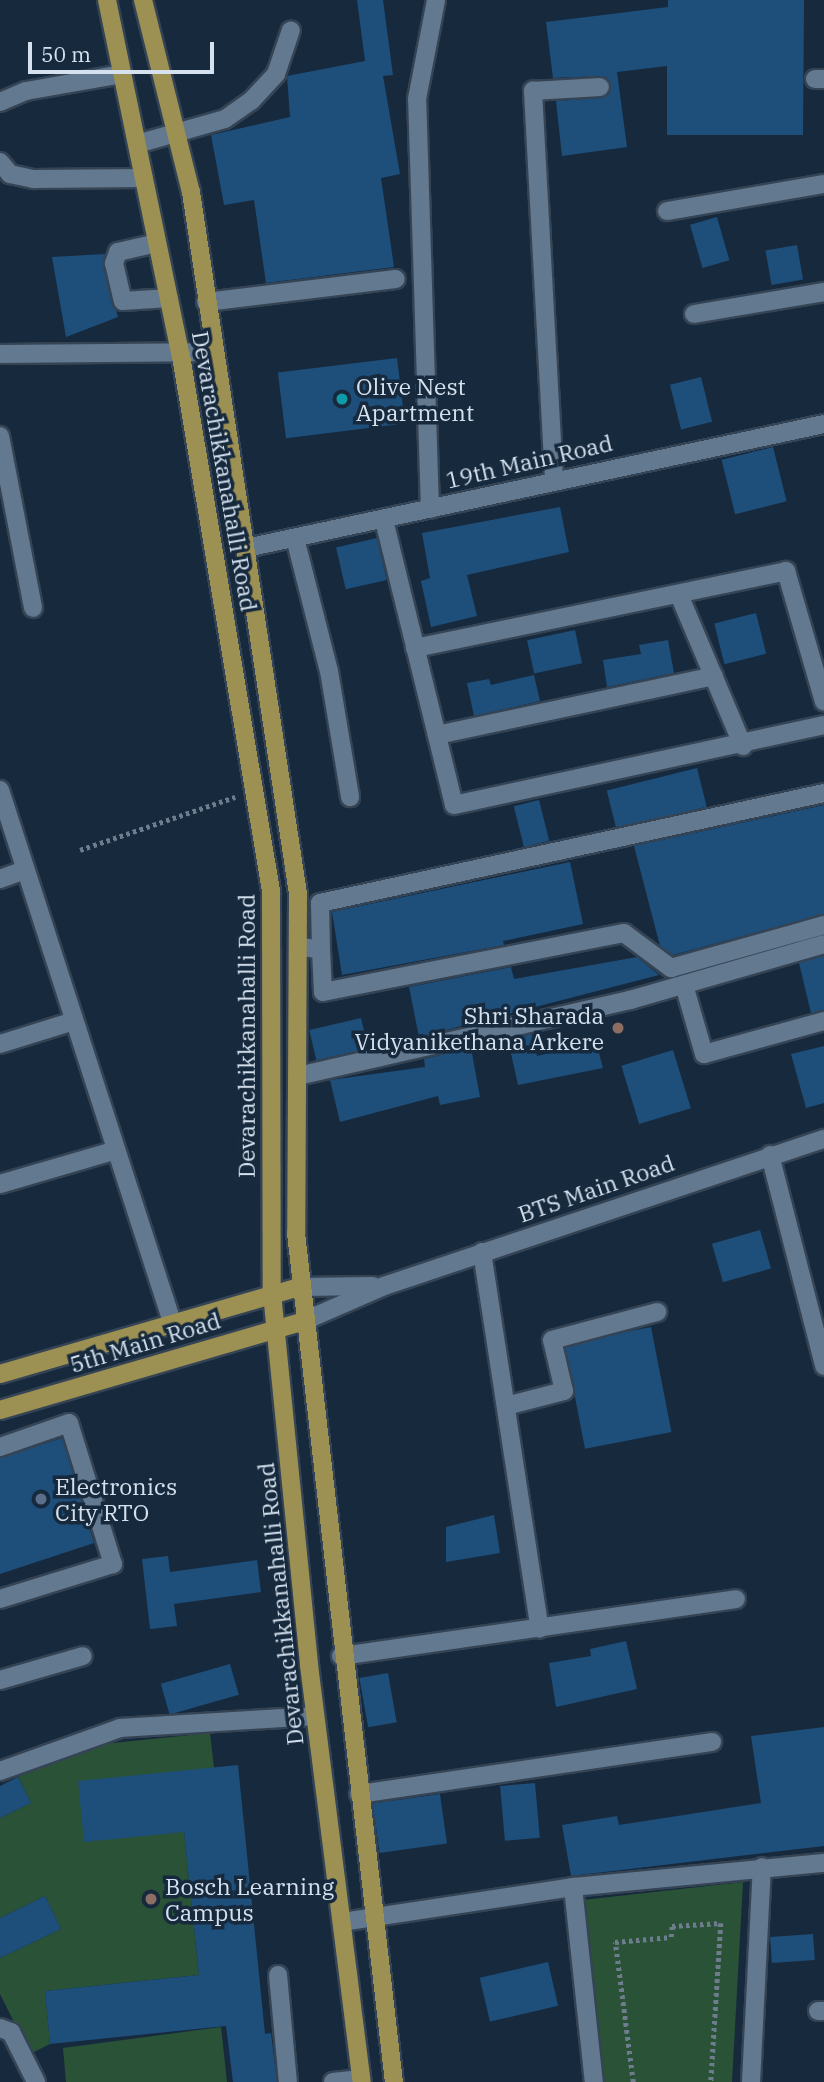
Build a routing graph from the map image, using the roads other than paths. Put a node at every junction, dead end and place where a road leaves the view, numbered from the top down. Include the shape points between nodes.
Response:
1 (107, 0) edge
2 (144, 0) edge
3 (436, 0) edge
4 (291, 30) dead end
5 (122, 74) junction
6 (600, 87) dead end
7 (0, 102) edge
8 (176, 135) junction
9 (137, 144) junction
10 (0, 162) edge
11 (144, 178) junction
12 (824, 184) edge
13 (667, 211) dead end
14 (157, 243) junction
15 (396, 279) dead end
16 (824, 292) edge
17 (169, 298) junction
18 (206, 302) junction
19 (694, 314) dead end
20 (214, 352) junction
21 (0, 354) edge
22 (181, 356) junction
23 (824, 424) edge
24 (0, 436) edge
25 (554, 479) junction
26 (430, 509) junction
27 (384, 520) junction
28 (295, 538) junction
29 (246, 548) junction
30 (680, 597) junction
31 (33, 608) dead end
32 (415, 648) junction
33 (714, 676) junction
34 (824, 702) edge
35 (824, 725) edge
36 (437, 735) junction
37 (743, 746) junction
38 (0, 790) edge
39 (824, 793) edge
40 (350, 797) dead end
41 (26, 870) junction
42 (0, 879) edge
43 (824, 925) edge
44 (824, 944) edge
45 (298, 946) junction
46 (321, 950) junction
47 (684, 985) junction
48 (74, 1021) junction
49 (824, 1021) edge
50 (0, 1044) edge
51 (298, 1076) junction
52 (824, 1139) edge
53 (116, 1150) junction
54 (770, 1154) junction
55 (0, 1184) edge
56 (482, 1252) junction
57 (384, 1286) junction
58 (300, 1287) junction
59 (272, 1293) junction
60 (657, 1312) dead end
61 (304, 1321) junction
62 (172, 1322) junction
63 (276, 1328) junction
64 (824, 1366) edge
65 (0, 1374) edge
66 (506, 1406) junction
67 (0, 1410) edge
68 (0, 1447) edge
69 (0, 1599) edge
70 (736, 1599) dead end
71 (540, 1629) junction
72 (83, 1656) dead end
73 (341, 1656) junction
74 (0, 1680) edge
75 (315, 1716) junction
76 (712, 1742) dead end
77 (0, 1771) edge
78 (359, 1794) junction
79 (824, 1863) edge
80 (762, 1867) junction
81 (573, 1887) junction
82 (374, 1919) junction
83 (342, 1922) junction
84 (278, 1975) dead end
85 (0, 2028) edge
86 (361, 2080) edge
87 (36, 2082) edge
88 (288, 2082) edge
89 (333, 2082) edge
90 (394, 2082) edge
91 (594, 2082) edge
92 (751, 2082) edge

1 - 5 main road, Devarachikkanahalli Road
2 - 8 main road, Devarachikkanahalli Road
3 - 26 street via 417,99
4 - 8 street via 276,74 251,101 225,119
5 - 7 street via 26,91
5 - 9 main road, Devarachikkanahalli Road
6 - 25 street via 533,91
8 - 9 street
8 - 18 main road, Devarachikkanahalli Road via 191,192
9 - 11 main road, Devarachikkanahalli Road
10 - 11 street via 10,174 34,179
11 - 14 main road, Devarachikkanahalli Road
12 - 13 street
14 - 17 main road, Devarachikkanahalli Road
14 - 17 street via 118,252 114,263 123,301
15 - 18 street
16 - 19 street
17 - 22 main road, Devarachikkanahalli Road
18 - 20 main road, Devarachikkanahalli Road
20 - 22 street
20 - 29 main road, Devarachikkanahalli Road
21 - 22 street
22 - 59 main road, Devarachikkanahalli Road via 271,891
23 - 25 street, 19th Main Road
24 - 31 street
25 - 26 street, 19th Main Road
26 - 27 street, 19th Main Road
27 - 28 street, 19th Main Road
27 - 32 street
28 - 29 street, 19th Main Road
28 - 40 street via 330,671
29 - 45 main road, Devarachikkanahalli Road via 283,775 298,894
30 - 32 street
30 - 33 street
30 - 34 street via 786,571
32 - 36 street
33 - 36 street
33 - 37 street
35 - 37 street
36 - 37 street via 454,805
38 - 41 street
39 - 46 street via 320,902
41 - 42 street
41 - 48 street
43 - 46 street via 671,968 624,933 323,992
44 - 47 street
45 - 46 street
45 - 51 main road, Devarachikkanahalli Road
47 - 49 street via 704,1054
47 - 51 street
48 - 50 street
48 - 53 street
51 - 58 main road, Devarachikkanahalli Road
52 - 54 street, BTS Main Road
53 - 55 street
53 - 62 street
54 - 56 street, BTS Main Road
54 - 64 street
56 - 57 street, BTS Main Road
56 - 66 street
57 - 58 street, BTS Main Road
57 - 61 street, BTS Main Road
58 - 59 main road, 5th Main Road
58 - 61 main road, Devarachikkanahalli Road
59 - 62 main road, 5th Main Road
59 - 63 main road, Devarachikkanahalli Road
60 - 66 street via 552,1340 564,1391
61 - 63 main road, 5th Main Road
61 - 73 main road, Devarachikkanahalli Road
62 - 65 main road, 5th Main Road
63 - 67 main road, 5th Main Road
63 - 75 main road, Devarachikkanahalli Road
66 - 71 street
68 - 69 street via 69,1423 113,1564
70 - 71 street
71 - 73 street
72 - 74 street
73 - 78 main road, Devarachikkanahalli Road
75 - 77 street via 120,1728
75 - 83 main road, Devarachikkanahalli Road
76 - 78 street
78 - 82 main road, Devarachikkanahalli Road
79 - 80 street
80 - 81 street
80 - 92 street
81 - 82 street
81 - 91 street
82 - 83 street
82 - 90 main road, Devarachikkanahalli Road
83 - 86 main road, Devarachikkanahalli Road
84 - 88 street
85 - 87 street via 11,2032
86 - 89 street

